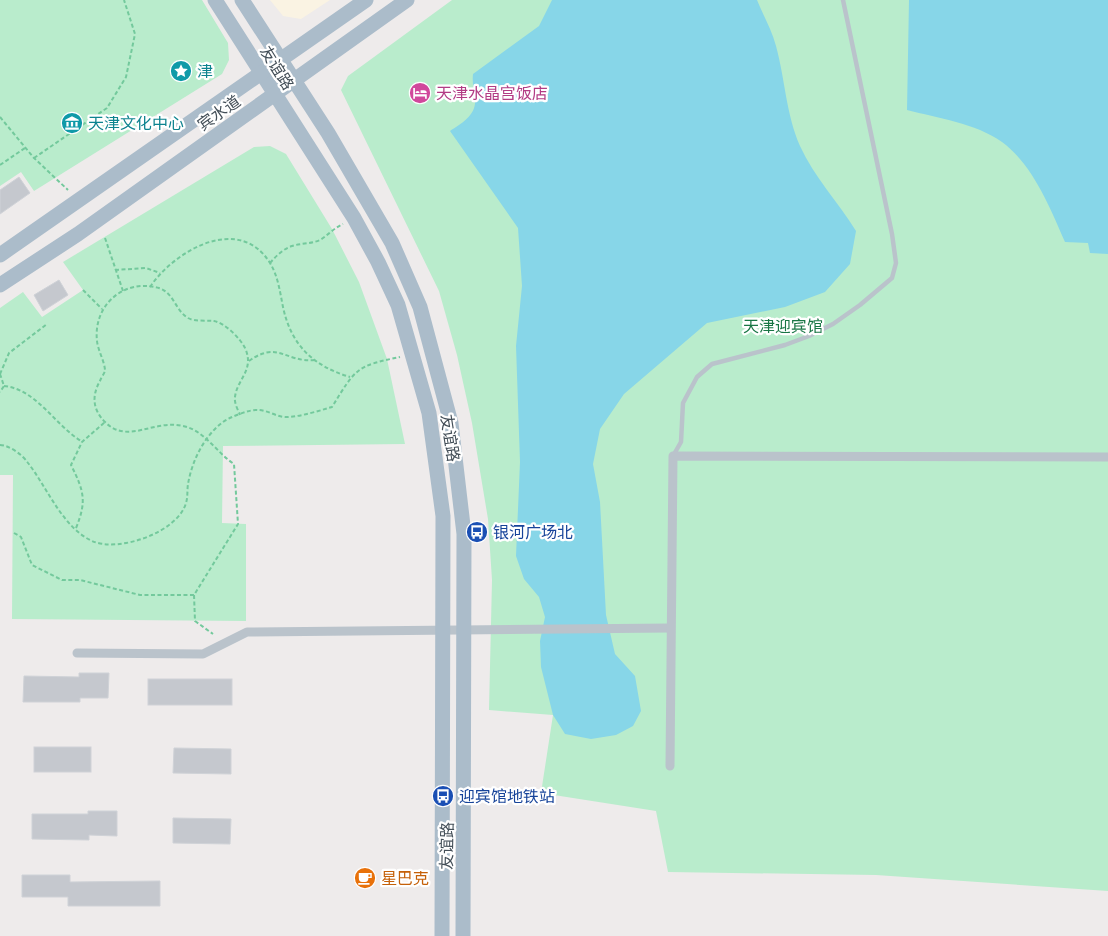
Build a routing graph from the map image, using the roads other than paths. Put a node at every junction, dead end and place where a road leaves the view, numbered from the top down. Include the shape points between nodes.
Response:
1 (214, 0) edge
2 (242, 0) edge
3 (366, 0) edge
4 (407, 0) edge
5 (842, 0) edge
6 (280, 60) junction
7 (260, 74) junction
8 (294, 81) junction
9 (274, 96) junction
10 (0, 256) edge
11 (0, 285) edge
12 (673, 456) junction
13 (1108, 457) edge
14 (670, 628) junction
15 (465, 631) junction
16 (442, 632) junction
17 (77, 653) dead end
18 (670, 766) dead end
19 (442, 936) edge
20 (463, 936) edge

1 - 7 main road, 友谊路
2 - 6 main road, 友谊路
3 - 6 main road, 宾水道
4 - 8 main road, 宾水道
5 - 12 lane via 892,234 896,263 892,278 860,306 809,336 712,364 697,377 683,403 681,442
6 - 7 main road, 宾水道
6 - 8 main road, 友谊路
7 - 9 main road, 友谊路
7 - 10 main road, 宾水道
8 - 9 main road, 宾水道
8 - 15 main road, 友谊路 via 392,243 420,307 451,423 464,534
9 - 11 main road, 宾水道
9 - 16 main road, 友谊路 via 354,218 388,282 412,354 429,413 440,481 443,516
12 - 13 street
12 - 14 street
14 - 15 street
14 - 18 street
15 - 16 street
15 - 20 main road, 友谊路
16 - 17 street via 247,632 203,654
16 - 19 main road, 友谊路

